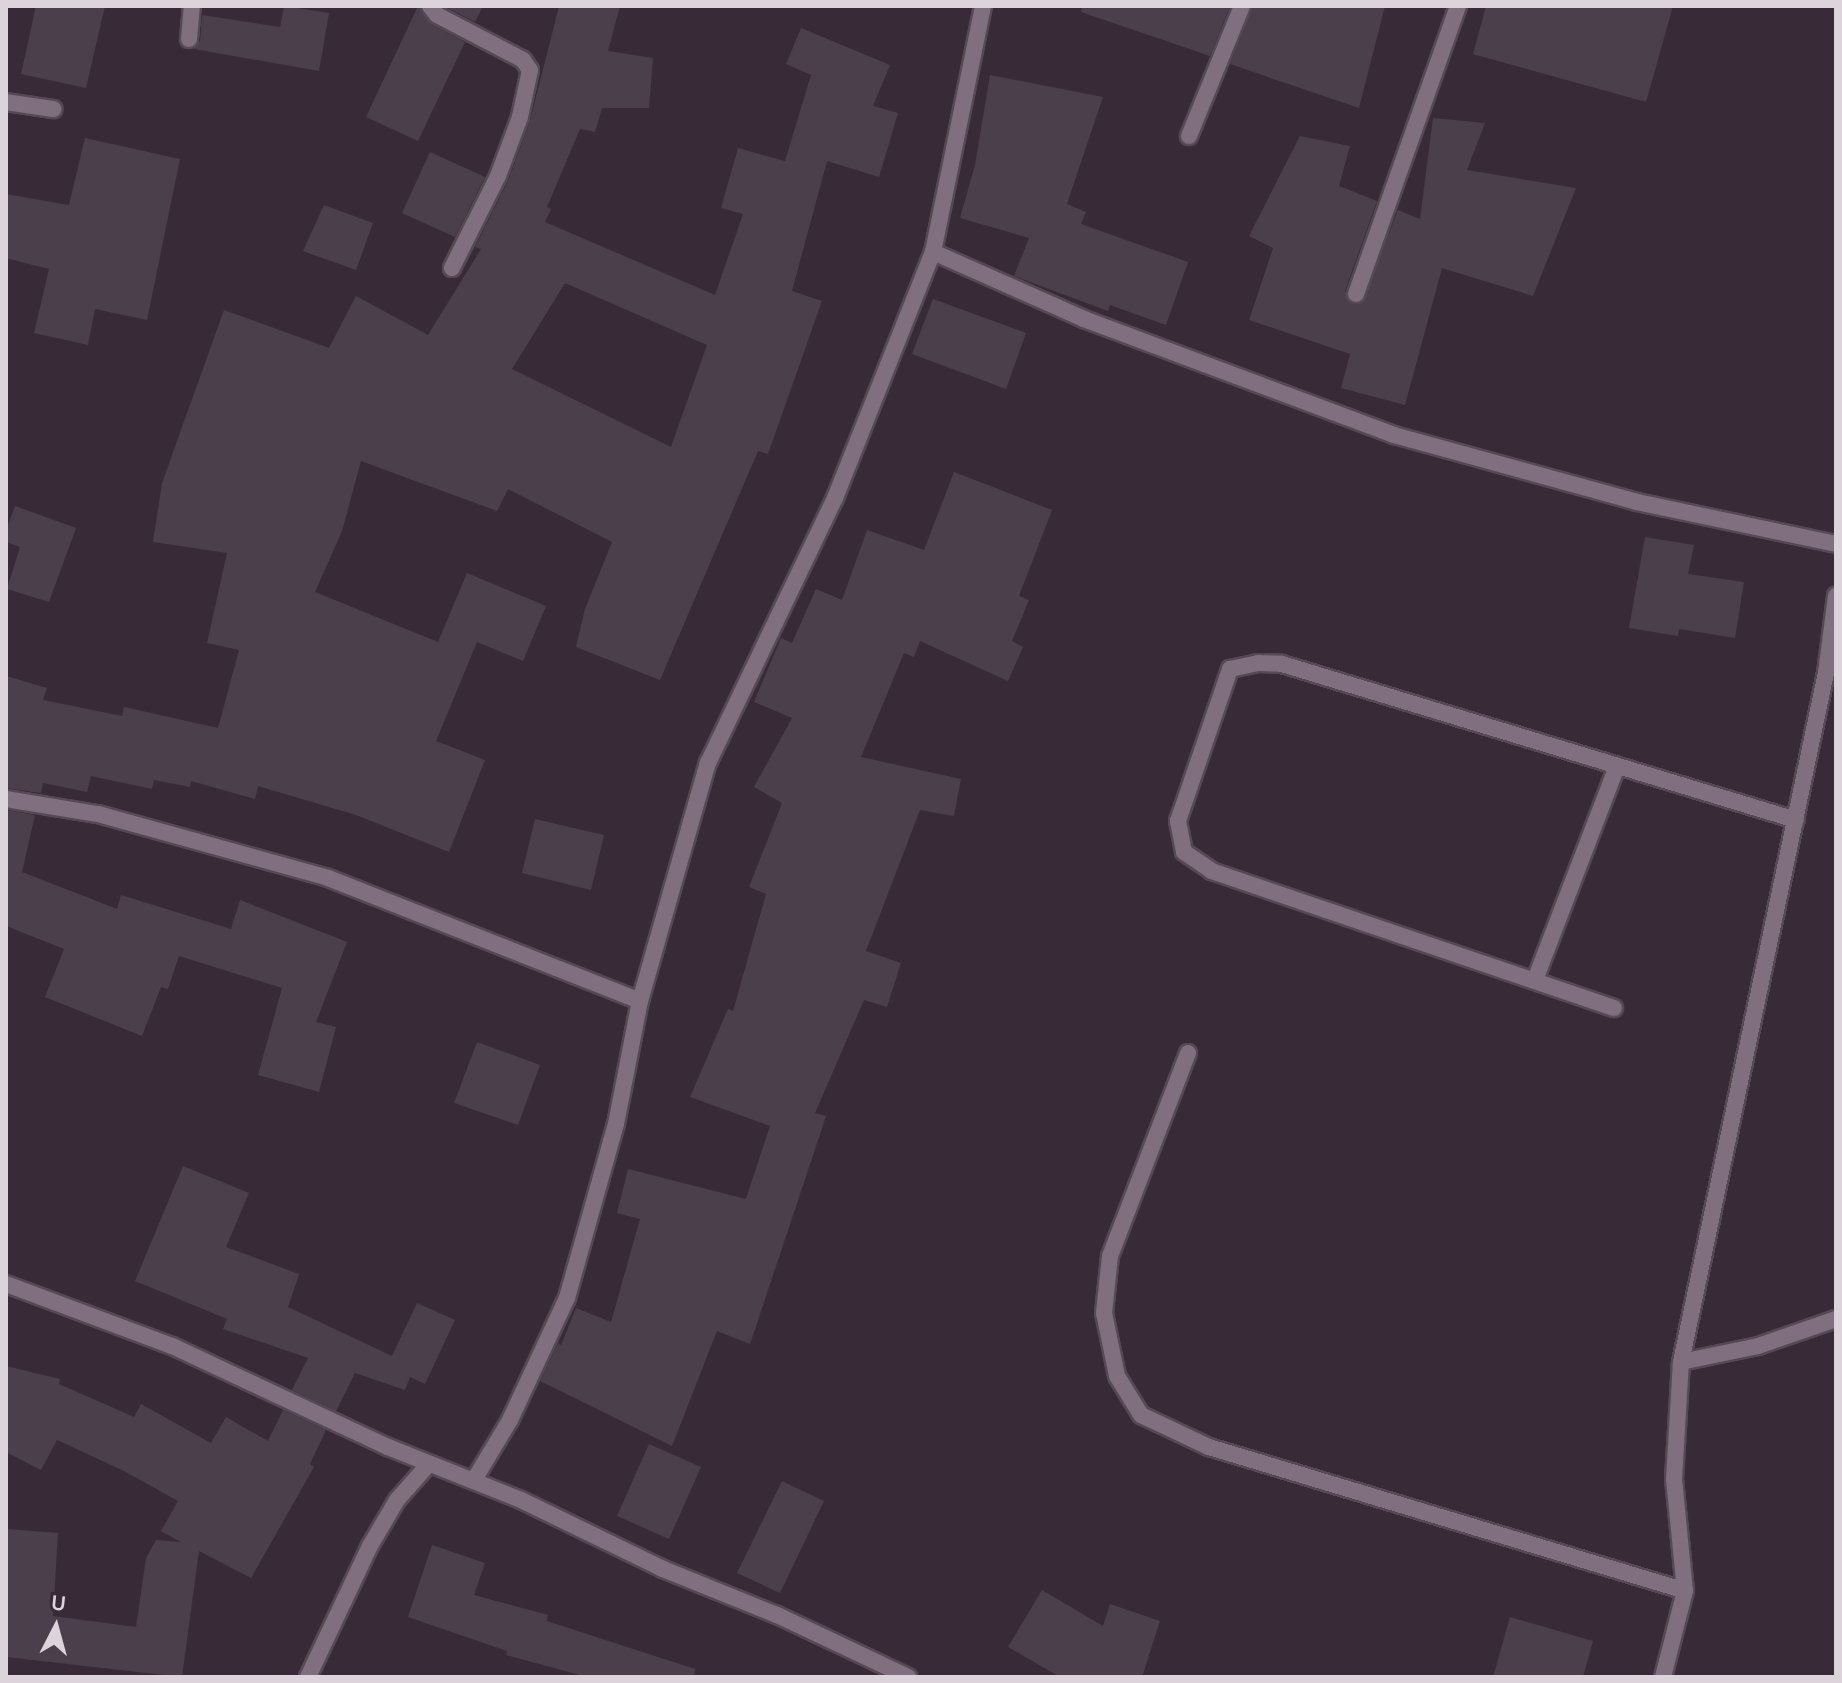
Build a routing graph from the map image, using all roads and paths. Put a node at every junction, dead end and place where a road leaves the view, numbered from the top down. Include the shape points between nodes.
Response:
1 (192, 6) edge
2 (430, 6) edge
3 (983, 6) edge
4 (1242, 6) edge
5 (1458, 6) edge
6 (189, 39) dead end
7 (6, 102) edge
8 (53, 109) dead end
9 (1189, 136) dead end
10 (933, 252) junction
11 (452, 268) dead end
12 (1356, 294) dead end
13 (1836, 544) edge
14 (1836, 596) edge
15 (1831, 674) edge
16 (1617, 766) junction
17 (6, 799) edge
18 (1796, 820) junction
19 (1535, 980) junction
20 (640, 1001) junction
21 (1614, 1008) dead end
22 (1188, 1053) dead end
23 (6, 1284) edge
24 (1836, 1319) edge
25 (1681, 1362) junction
26 (428, 1465) junction
27 (474, 1480) junction
28 (1685, 1591) junction
29 (308, 1677) edge
30 (908, 1677) edge
31 (1663, 1677) edge

1 - 6 street
2 - 11 street via 437,15 523,60 530,70 520,117 498,176
3 - 10 street
4 - 9 street
5 - 12 street
7 - 8 street
10 - 13 street via 1084,319 1394,435 1637,502
10 - 20 street via 835,498 708,763
14 - 15 street
15 - 18 street
16 - 18 street
16 - 19 street
16 - 19 street via 1282,664 1230,669 1178,821 1184,852 1212,871
17 - 20 street via 98,814 328,878
18 - 25 street
19 - 21 street
20 - 27 street via 616,1124 567,1298 510,1420
22 - 28 street via 1110,1256 1104,1313 1117,1376 1141,1415 1209,1447
23 - 26 street via 172,1346
24 - 25 street via 1758,1346
25 - 28 street via 1674,1479
26 - 27 street
26 - 29 street via 397,1500 370,1546
27 - 30 street
28 - 31 street

